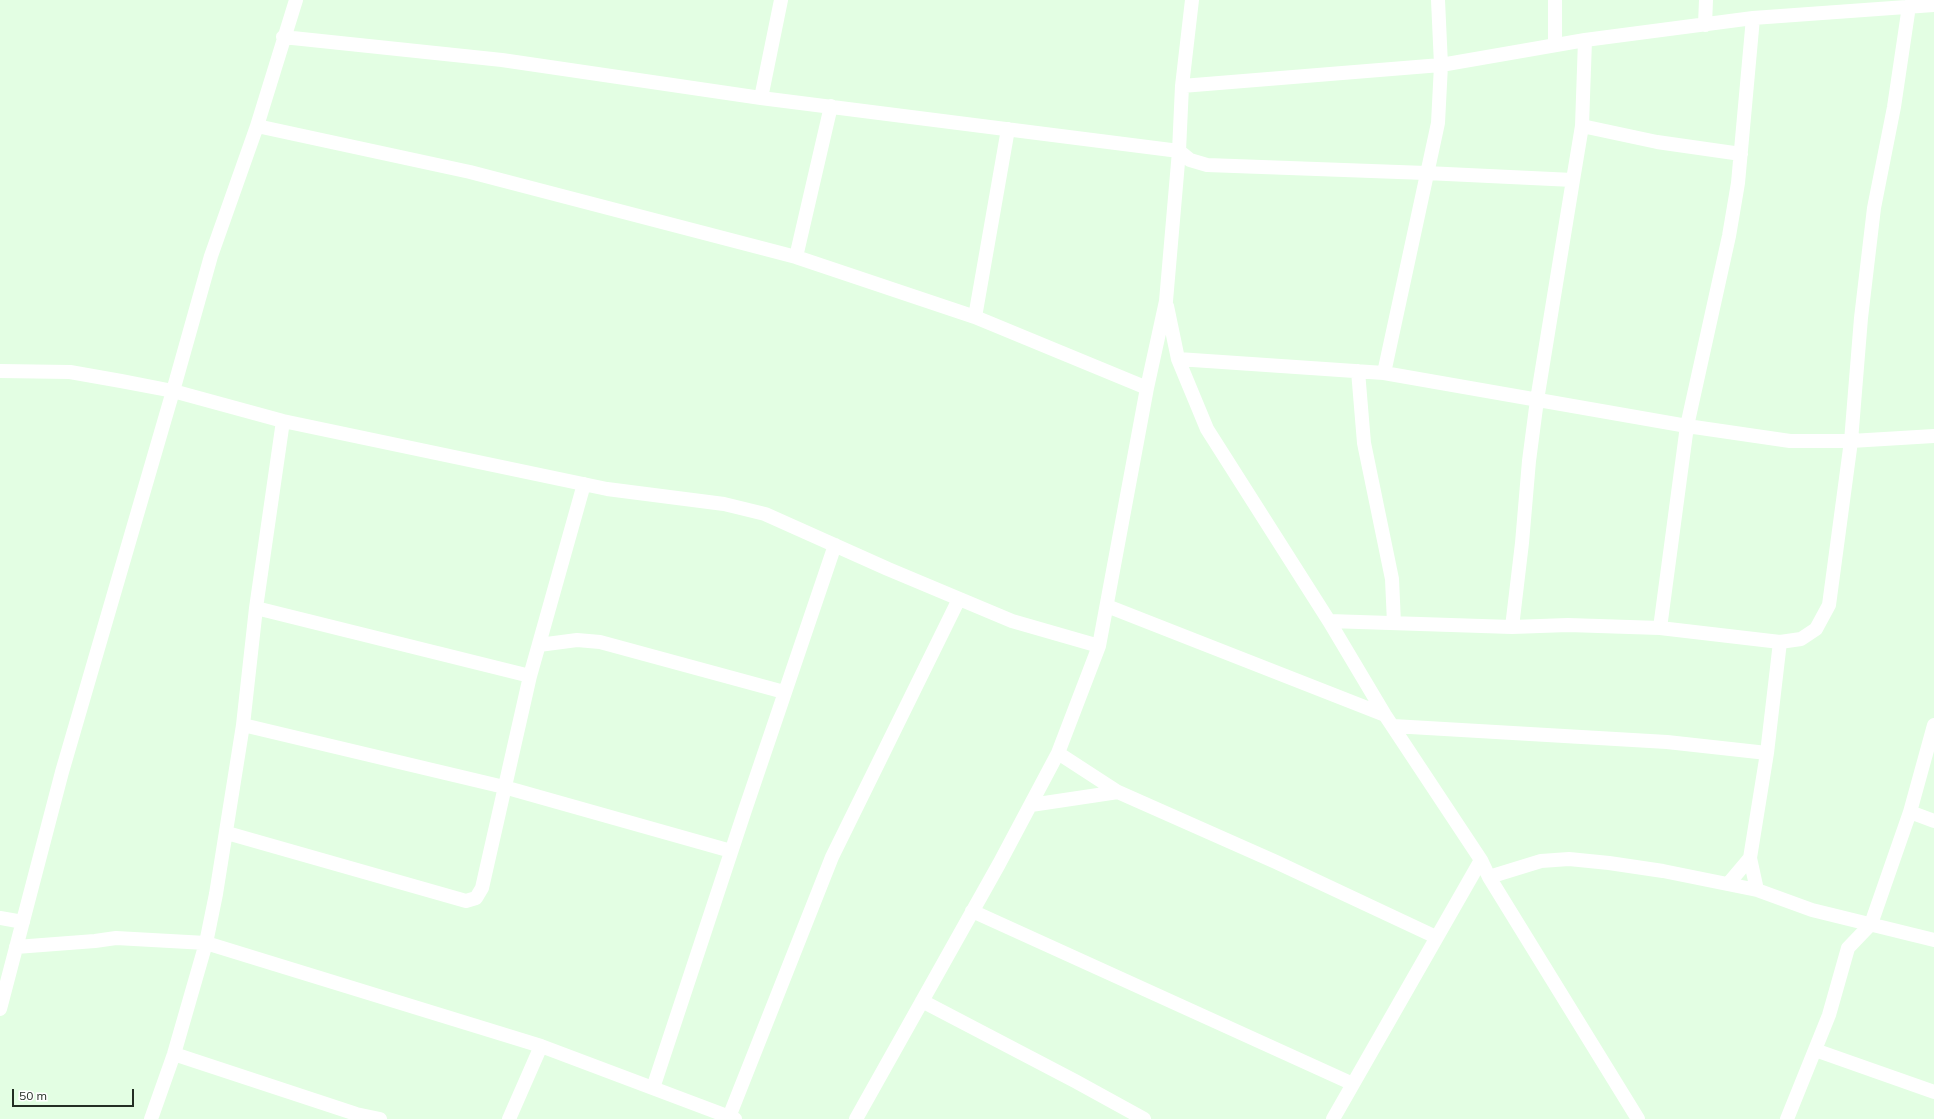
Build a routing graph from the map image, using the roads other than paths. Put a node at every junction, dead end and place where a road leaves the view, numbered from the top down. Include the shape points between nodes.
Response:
1 (296, 0) edge
2 (781, 0) edge
3 (1192, 0) edge
4 (1438, 0) edge
5 (1555, 0) edge
6 (1706, 0) edge
7 (1934, 5) edge
8 (1909, 6) junction
9 (1753, 18) junction
10 (1705, 25) junction
11 (283, 36) junction
12 (1585, 40) junction
13 (1555, 45) junction
14 (1440, 65) junction
15 (1182, 86) junction
16 (761, 98) junction
17 (831, 106) junction
18 (257, 126) junction
19 (1582, 126) junction
20 (1008, 129) junction
21 (1179, 151) junction
22 (1741, 154) junction
23 (1426, 173) junction
24 (1573, 180) junction
25 (796, 257) junction
26 (1166, 301) junction
27 (975, 317) junction
28 (1178, 358) junction
29 (0, 371) edge
30 (1358, 372) junction
31 (1384, 373) junction
32 (1147, 388) junction
33 (173, 391) junction
34 (1537, 400) junction
35 (283, 421) junction
36 (1687, 426) junction
37 (1934, 436) edge
38 (1851, 441) junction
39 (584, 484) junction
40 (836, 545) junction
41 (959, 599) junction
42 (1107, 606) junction
43 (256, 608) junction
44 (1328, 621) junction
45 (1394, 623) junction
46 (1512, 627) junction
47 (1660, 628) junction
48 (1780, 642) junction
49 (539, 645) junction
50 (1099, 646) junction
51 (530, 676) junction
52 (784, 692) junction
53 (1389, 720) junction
54 (243, 725) junction
55 (1934, 725) edge
56 (1058, 753) junction
57 (1767, 753) junction
58 (504, 787) junction
59 (1118, 792) junction
60 (1031, 805) junction
61 (1910, 812) junction
62 (1934, 822) edge
63 (227, 833) junction
64 (731, 851) junction
65 (1750, 858) junction
66 (1481, 860) junction
67 (1489, 877) junction
68 (1728, 884) junction
69 (1757, 890) junction
70 (972, 912) junction
71 (0, 918) edge
72 (23, 922) junction
73 (1871, 924) junction
74 (1436, 937) junction
75 (1934, 940) edge
76 (206, 942) junction
77 (16, 947) junction
78 (922, 1001) junction
79 (0, 1009) edge
80 (541, 1046) junction
81 (1815, 1050) junction
82 (174, 1054) junction
83 (1353, 1084) junction
84 (653, 1088) junction
85 (1934, 1092) edge
86 (341, 1114) edge
87 (732, 1118) edge
88 (151, 1119) edge
89 (380, 1119) edge
90 (509, 1119) edge
91 (856, 1119) edge
92 (1144, 1119) edge
93 (1333, 1119) edge
94 (1638, 1119) edge
95 (1787, 1119) edge

1 - 11 street
2 - 16 street
3 - 15 street
4 - 14 street
5 - 13 street
6 - 10 street
7 - 8 street
8 - 9 street
8 - 38 street via 1894,107 1874,208 1861,318
9 - 10 street
9 - 22 street
10 - 12 street
11 - 16 street via 502,60
11 - 18 street
12 - 13 street
12 - 19 street
13 - 14 street
14 - 15 street
14 - 23 street via 1438,123
15 - 21 street
16 - 17 street
17 - 20 street
17 - 25 street
18 - 25 street via 470,172
18 - 33 street via 210,256
19 - 22 street via 1657,142
19 - 24 street
20 - 21 street
20 - 27 street
21 - 23 street via 1190,160 1207,165
21 - 26 street
22 - 36 street via 1729,236
23 - 24 street
23 - 31 street
24 - 34 street
25 - 27 street
26 - 28 street
26 - 32 street
27 - 32 street
28 - 30 street
28 - 44 street via 1207,429
29 - 33 street via 70,372
30 - 31 street
30 - 45 street via 1364,443 1392,579
31 - 34 street
32 - 42 street
33 - 35 street
33 - 72 street via 64,765
34 - 36 street
34 - 46 street
35 - 39 street
35 - 43 street
36 - 38 street via 1790,441
36 - 47 street
37 - 38 street
38 - 48 street via 1829,605 1816,629 1801,639
39 - 40 street via 638,494 724,504 765,514
39 - 49 street
40 - 41 street
40 - 52 street
41 - 50 street via 1012,621
41 - 87 street via 832,857
42 - 50 street
42 - 53 street
43 - 51 street
43 - 54 street
44 - 45 street
44 - 53 street
45 - 46 street
46 - 47 street via 1568,625
47 - 48 street
48 - 57 street
49 - 51 street
49 - 52 street via 577,640 600,642
50 - 56 street
51 - 58 street
52 - 64 street
53 - 57 street via 1667,742
53 - 66 street
54 - 58 street
54 - 63 street
55 - 61 street
56 - 59 street
56 - 60 street
57 - 65 street
58 - 63 street via 482,888 476,898 466,901
58 - 64 street
59 - 60 street
59 - 74 street
60 - 70 street
61 - 62 street
61 - 73 street
63 - 76 street
64 - 84 street
65 - 68 street
65 - 69 street
66 - 67 street
66 - 74 street
67 - 68 street via 1541,861 1569,858 1663,871
67 - 94 street
68 - 69 street
69 - 73 street via 1812,910
70 - 78 street
70 - 83 street
71 - 72 street
72 - 77 street
73 - 75 street
73 - 81 street via 1848,948 1829,1016
74 - 83 street
76 - 77 street via 116,938
76 - 80 street
76 - 82 street
77 - 79 street
78 - 91 street
78 - 92 street
80 - 84 street
80 - 90 street
81 - 85 street
81 - 95 street
82 - 86 street
82 - 88 street
83 - 93 street
84 - 87 street
86 - 89 street

